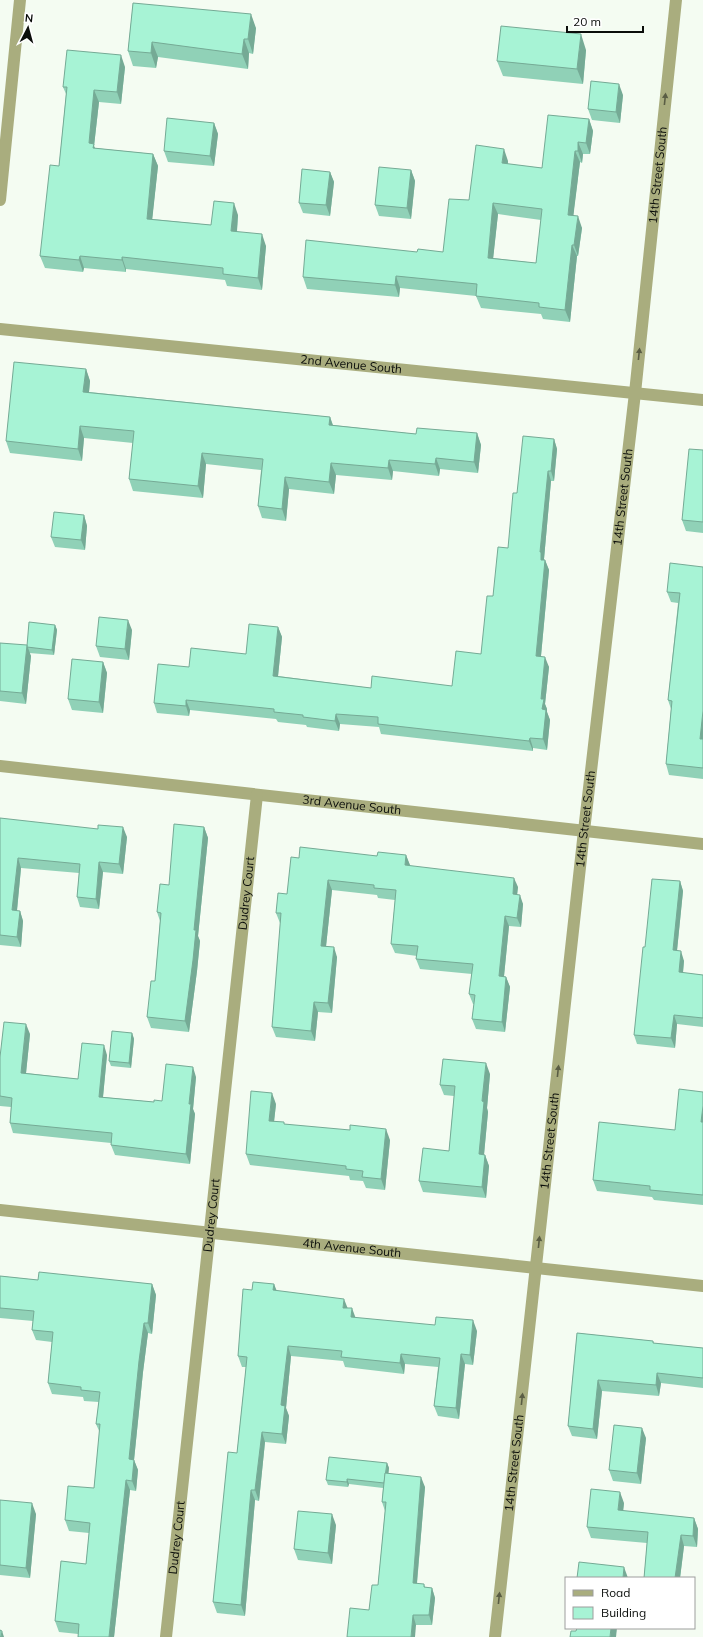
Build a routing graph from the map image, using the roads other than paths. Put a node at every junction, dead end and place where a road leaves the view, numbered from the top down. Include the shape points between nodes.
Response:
1 (20, 0) edge
2 (676, 0) edge
3 (0, 200) edge
4 (0, 329) edge
5 (635, 393) junction
6 (703, 400) edge
7 (0, 766) edge
8 (257, 795) junction
9 (584, 831) junction
10 (703, 844) edge
11 (0, 1210) edge
12 (210, 1233) junction
13 (536, 1268) junction
14 (703, 1286) edge
15 (166, 1637) edge
16 (495, 1637) edge

1 - 3 street
5 -> 2 street, 14th Street South
4 - 5 street, 2nd Avenue South
5 - 6 street, 2nd Avenue South
5 - 9 street, 14th Street South
7 - 8 street, 3rd Avenue South
8 - 9 street, 3rd Avenue South
8 - 12 street, Dudrey Court
9 - 10 street, 3rd Avenue South
13 -> 9 street, 14th Street South
11 - 12 street, 4th Avenue South
12 - 13 street, 4th Avenue South
12 - 15 street, Dudrey Court
13 - 14 street, 4th Avenue South
16 -> 13 street, 14th Street South

